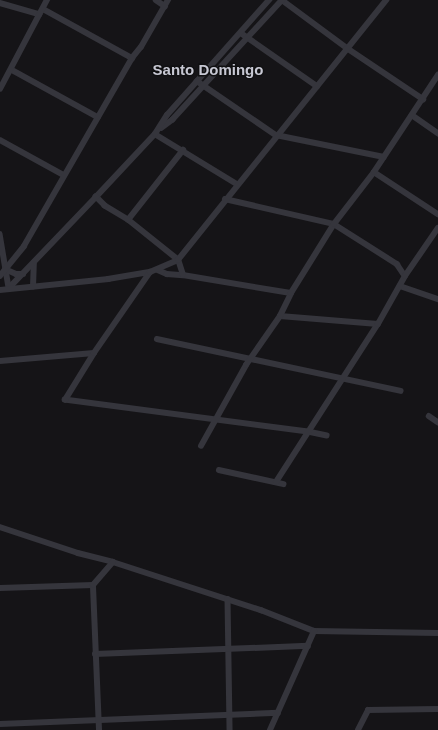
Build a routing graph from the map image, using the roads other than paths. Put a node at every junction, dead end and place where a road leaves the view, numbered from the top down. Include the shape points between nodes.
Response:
1 (47, 0) edge
2 (156, 0) edge
3 (168, 0) edge
4 (270, 0) edge
5 (282, 0) edge
6 (386, 0) edge
7 (0, 3) edge
8 (165, 6) junction
9 (43, 9) junction
10 (39, 14) junction
11 (241, 33) junction
12 (247, 38) junction
13 (347, 48) junction
14 (132, 58) junction
15 (12, 70) junction
16 (438, 75) edge
17 (197, 81) junction
18 (204, 86) junction
19 (317, 86) junction
20 (0, 89) edge
21 (423, 99) junction
22 (412, 115) junction
23 (98, 117) junction
24 (157, 132) junction
25 (438, 133) edge
26 (276, 135) junction
27 (0, 140) edge
28 (183, 150) junction
29 (384, 157) junction
30 (374, 172) junction
31 (64, 175) junction
32 (237, 184) junction
33 (96, 197) junction
34 (225, 199) junction
35 (438, 214) edge
36 (128, 220) junction
37 (334, 224) junction
38 (438, 228) edge
39 (0, 234) edge
40 (178, 260) junction
41 (34, 263) junction
42 (5, 269) junction
43 (158, 270) junction
44 (150, 272) junction
45 (23, 274) junction
46 (183, 275) junction
47 (0, 276) edge
48 (405, 276) junction
49 (400, 286) junction
50 (33, 287) junction
51 (9, 288) junction
52 (0, 290) edge
53 (290, 293) junction
54 (438, 299) edge
55 (280, 316) junction
56 (378, 324) junction
57 (156, 339) dead end
58 (94, 353) junction
59 (252, 358) junction
60 (0, 361) edge
61 (342, 378) junction
62 (401, 390) dead end
63 (429, 416) dead end
64 (216, 421) junction
65 (438, 422) edge
66 (308, 432) junction
67 (327, 436) dead end
68 (201, 446) dead end
69 (219, 470) dead end
70 (276, 482) junction
71 (283, 484) dead end
72 (0, 526) edge
73 (113, 562) junction
74 (93, 585) junction
75 (0, 588) edge
76 (228, 599) junction
77 (314, 631) junction
78 (438, 633) edge
79 (308, 646) junction
80 (229, 649) junction
81 (96, 654) junction
82 (438, 709) edge
83 (278, 713) junction
84 (230, 715) junction
85 (98, 721) junction
86 (0, 724) edge
87 (99, 730) edge
88 (230, 730) edge
89 (270, 730) edge
90 (358, 730) edge

1 - 9 street
2 - 8 street
3 - 8 street
4 - 11 street
5 - 12 street
5 - 13 street
6 - 13 street
7 - 10 street
8 - 14 street
9 - 10 street
9 - 14 street
10 - 15 street
11 - 12 street
11 - 17 street
12 - 18 street
12 - 19 street
13 - 19 street
13 - 21 street
14 - 23 street
15 - 20 street
15 - 23 street
16 - 21 street
17 - 18 street
17 - 24 street via 167,115
18 - 24 street
18 - 26 street
19 - 26 street
21 - 22 street
22 - 25 street
22 - 29 street
23 - 31 street
24 - 28 street
24 - 33 street
26 - 29 street
26 - 32 street
27 - 31 street
28 - 32 street
28 - 36 street
29 - 30 street
30 - 35 street
30 - 37 street
31 - 42 street via 24,246
32 - 34 street
33 - 36 street via 105,206
33 - 41 street
34 - 37 street
34 - 40 street
36 - 40 street
37 - 48 street via 397,264
37 - 53 street
38 - 48 street
39 - 42 street
40 - 43 street
40 - 46 street
41 - 45 street
41 - 50 street
42 - 45 street via 11,273
42 - 47 street
42 - 51 street
43 - 44 street
43 - 46 street
44 - 50 street
44 - 58 street
45 - 51 street
46 - 53 street
48 - 49 street
49 - 54 street
49 - 56 street
50 - 51 street
51 - 52 street
53 - 55 street
55 - 56 street
55 - 59 street
56 - 61 street
57 - 59 street
58 - 60 street
58 - 64 street via 65,400 166,412
59 - 61 street
59 - 64 street
61 - 62 street
61 - 66 street
63 - 65 street
64 - 66 street
64 - 68 street
66 - 67 street
66 - 70 street
69 - 70 street
70 - 71 street
72 - 73 street via 78,553
73 - 74 street
73 - 76 street
74 - 75 street
74 - 81 street
76 - 77 street
76 - 80 street
77 - 78 street
77 - 79 street
79 - 80 street
79 - 83 street
80 - 81 street
80 - 84 street
81 - 85 street
82 - 90 street via 368,710
83 - 84 street
83 - 89 street
84 - 85 street
84 - 88 street
85 - 86 street
85 - 87 street

